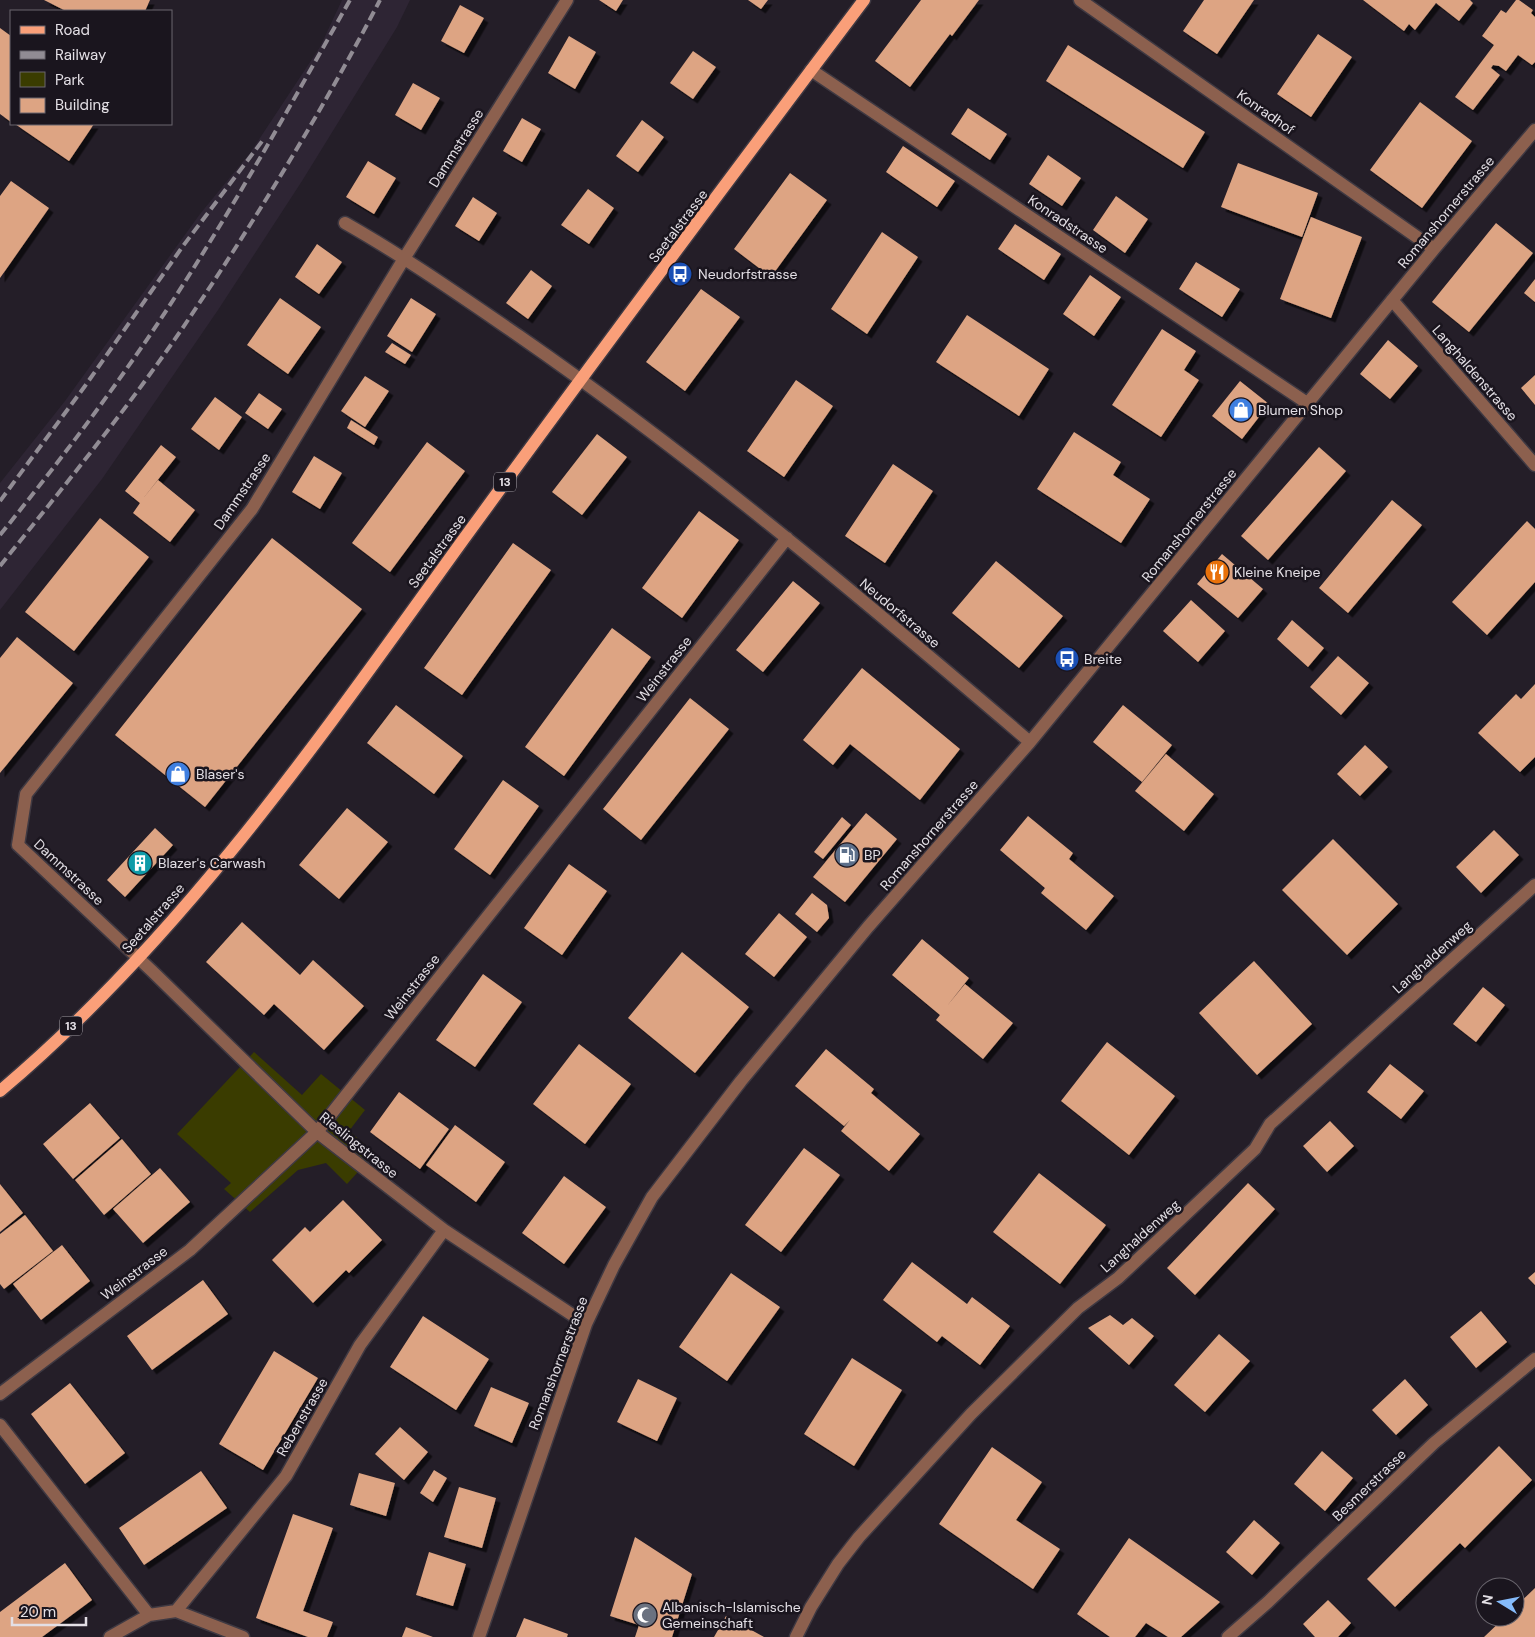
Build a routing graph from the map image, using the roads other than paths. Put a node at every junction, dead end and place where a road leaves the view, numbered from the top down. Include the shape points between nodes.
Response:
1 (567, 0) edge
2 (864, 0) edge
3 (1080, 0) edge
4 (811, 70) junction
5 (1535, 130) edge
6 (345, 223) dead end
7 (1434, 249) junction
8 (405, 258) junction
9 (1392, 300) junction
10 (582, 379) junction
11 (1307, 404) junction
12 (1535, 465) edge
13 (787, 538) junction
14 (1030, 742) junction
15 (1535, 885) edge
16 (139, 958) junction
17 (0, 1091) edge
18 (317, 1132) junction
19 (444, 1230) junction
20 (586, 1324) junction
21 (1535, 1359) edge
22 (0, 1394) edge
23 (0, 1425) edge
24 (176, 1611) junction
25 (149, 1615) junction
26 (110, 1637) edge
27 (243, 1637) edge
28 (479, 1637) edge
29 (796, 1637) edge
30 (1228, 1637) edge

1 - 8 street, Dammstrasse
2 - 4 main road, Seetalstrasse / 13
3 - 7 street, Konradhof
4 - 10 main road, Seetalstrasse / 13
4 - 11 street, Konradstrasse
5 - 7 street, Romanshornerstrasse
6 - 8 street, Neudorfstrasse
7 - 9 street, Romanshornerstrasse
8 - 10 street, Neudorfstrasse
8 - 16 street, Dammstrasse via 252,509 26,794 18,845
9 - 11 street, Romanshornerstrasse
9 - 12 street, Langhaldenstrasse
10 - 13 street, Neudorfstrasse
10 - 16 main road, Seetalstrasse / 13 via 272,801
11 - 14 street, Romanshornerstrasse
13 - 14 street, Neudorfstrasse
13 - 18 street, Weinstrasse
14 - 20 street, Romanshornerstrasse via 868,928 741,1081 652,1196
15 - 29 street, Langhaldenweg via 1270,1124 1255,1149 1118,1278 1078,1308 971,1414 859,1537 838,1564
16 - 17 main road, Seetalstrasse / 13 via 52,1045
16 - 18 street, Rieslingstrasse
18 - 19 street, Rieslingstrasse
18 - 22 street, Weinstrasse via 190,1250
19 - 20 street, Rieslingstrasse
19 - 24 street, Rebenstrasse via 360,1345 286,1476
20 - 28 street, Romanshornerstrasse
21 - 30 street, Besmerstrasse via 1434,1443
23 - 25 street
24 - 25 street
24 - 27 street
25 - 26 street

